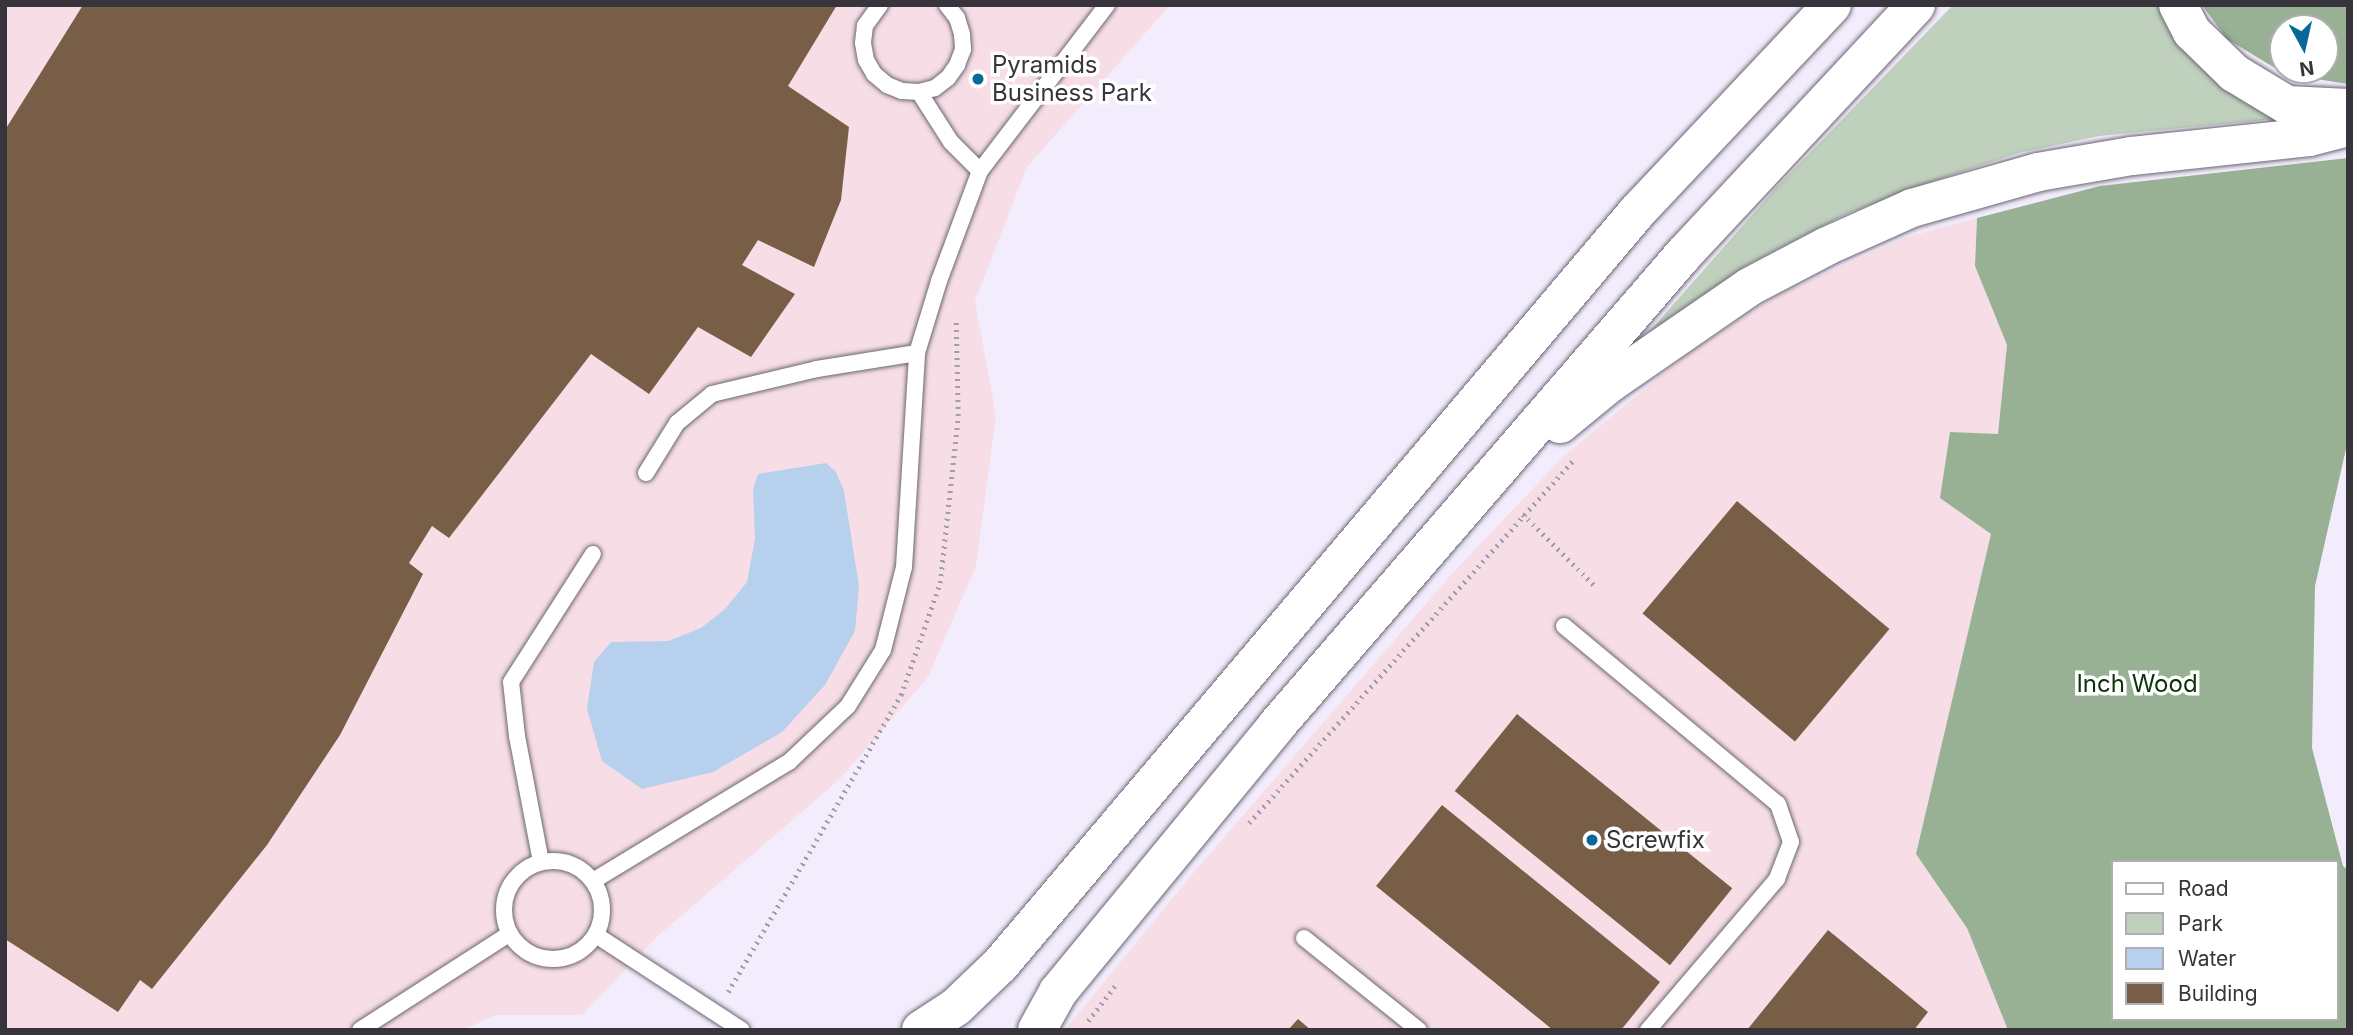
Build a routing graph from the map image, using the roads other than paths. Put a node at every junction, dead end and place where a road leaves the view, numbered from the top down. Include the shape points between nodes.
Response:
1 (880, 5) edge
2 (947, 5) edge
3 (1832, 5) edge
4 (1916, 5) edge
5 (2178, 5) edge
6 (1103, 6) edge
7 (919, 92) junction
8 (2348, 108) edge
9 (2348, 127) edge
10 (980, 171) junction
11 (917, 353) junction
12 (646, 473) dead end
13 (1486, 485) junction
14 (593, 554) dead end
15 (1564, 626) dead end
16 (541, 862) junction
17 (593, 881) junction
18 (509, 934) junction
19 (596, 935) junction
20 (1304, 937) dead end
21 (360, 1030) edge
22 (742, 1030) edge
23 (921, 1030) edge
24 (1037, 1030) edge
25 (1419, 1030) edge
26 (1648, 1030) edge

1 - 7 lane via 865,26 866,60 887,85
2 - 7 lane via 962,34 960,57 948,78
3 - 23 main road via 1637,212 1000,965 956,1007
4 - 13 main road via 1684,254
5 - 8 main road via 2192,32 2234,72 2287,105
6 - 10 lane
7 - 10 lane via 951,142
9 - 13 main road via 2309,137 2132,156 2038,172 1912,208 1749,288 1610,383
10 - 11 lane
11 - 12 lane via 817,369 712,394 677,423
11 - 17 lane via 904,567 883,650 848,706 789,762
13 - 24 main road via 1277,725 1058,992
14 - 16 lane via 511,682
15 - 26 lane via 1777,804 1791,842 1777,879
16 - 17 lane via 575,866
16 - 18 lane via 518,875 506,894 503,911
17 - 19 lane via 601,896 602,918
18 - 19 lane via 520,948 544,959 573,956
18 - 21 lane
19 - 22 lane
20 - 25 lane

